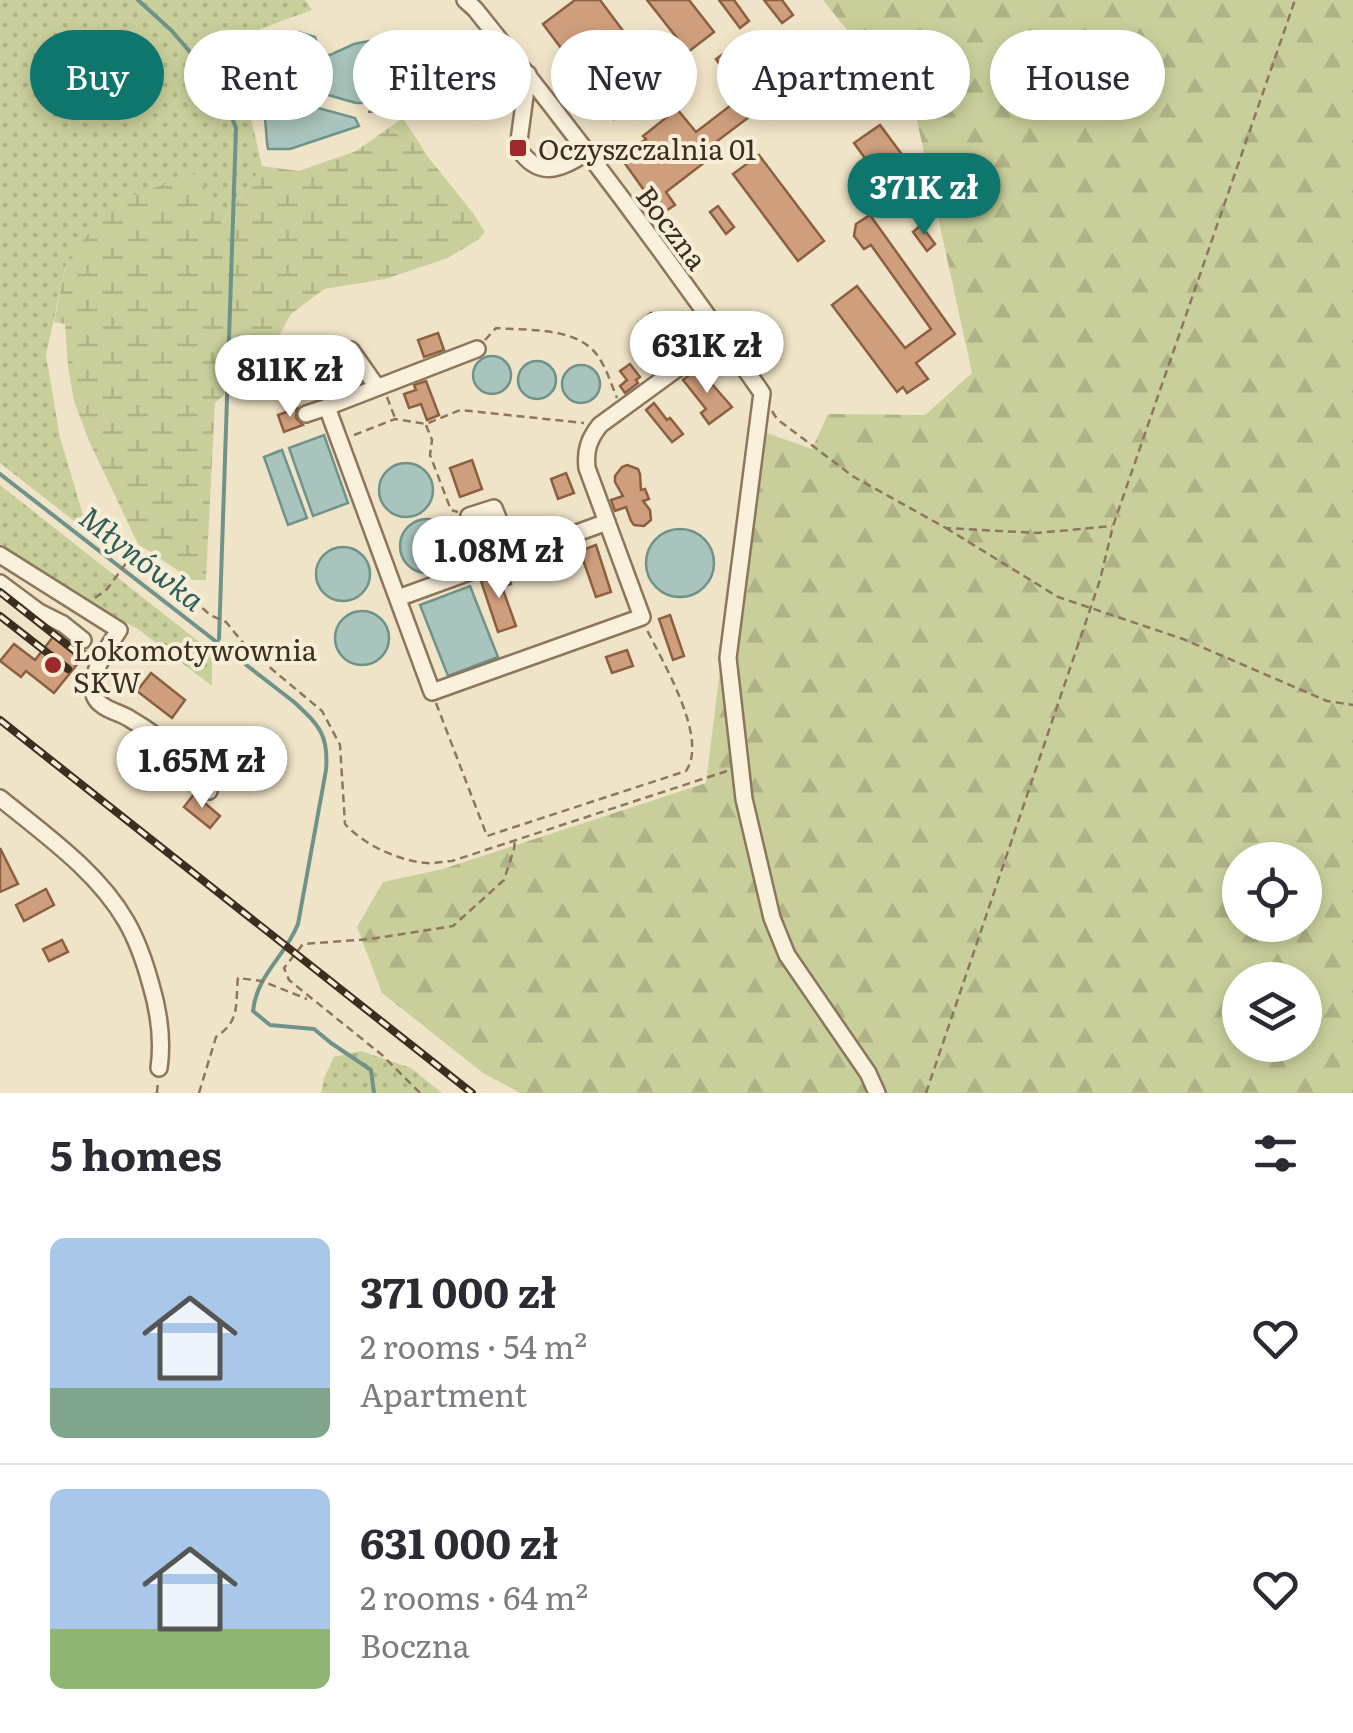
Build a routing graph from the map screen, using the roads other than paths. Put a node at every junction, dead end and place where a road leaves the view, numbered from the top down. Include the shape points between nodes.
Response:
1 (465, 0) edge
2 (492, 30) edge
3 (531, 78) edge
4 (522, 120) edge
5 (586, 153) junction
6 (722, 336) junction
7 (476, 349) road end
8 (351, 350) dead end
9 (323, 383) dead end
10 (377, 387) junction
11 (332, 405) junction
12 (306, 414) dead end
13 (469, 516) road end
14 (607, 522) junction
15 (0, 554) edge
16 (513, 556) junction
17 (0, 583) edge
18 (398, 598) junction
19 (83, 640) dead end
20 (209, 791) dead end
21 (0, 798) edge
22 (159, 1068) dead end
23 (877, 1093) edge

1 - 2 street, Boczna
3 - 5 street, Boczna
4 - 5 street via 518,148 538,168 568,164
5 - 6 street, Boczna
6 - 14 street via 590,438 586,468
6 - 23 street, Boczna via 762,393 728,658 744,799 787,956
7 - 10 street
8 - 10 street
9 - 11 street
10 - 11 street
11 - 12 street
11 - 18 street
13 - 16 street via 494,508
14 - 16 street
14 - 18 street via 642,617 432,692
15 - 20 street via 119,630 93,681 95,698 195,767
16 - 18 street
17 - 19 street
21 - 22 street via 80,866 128,923 156,1002

